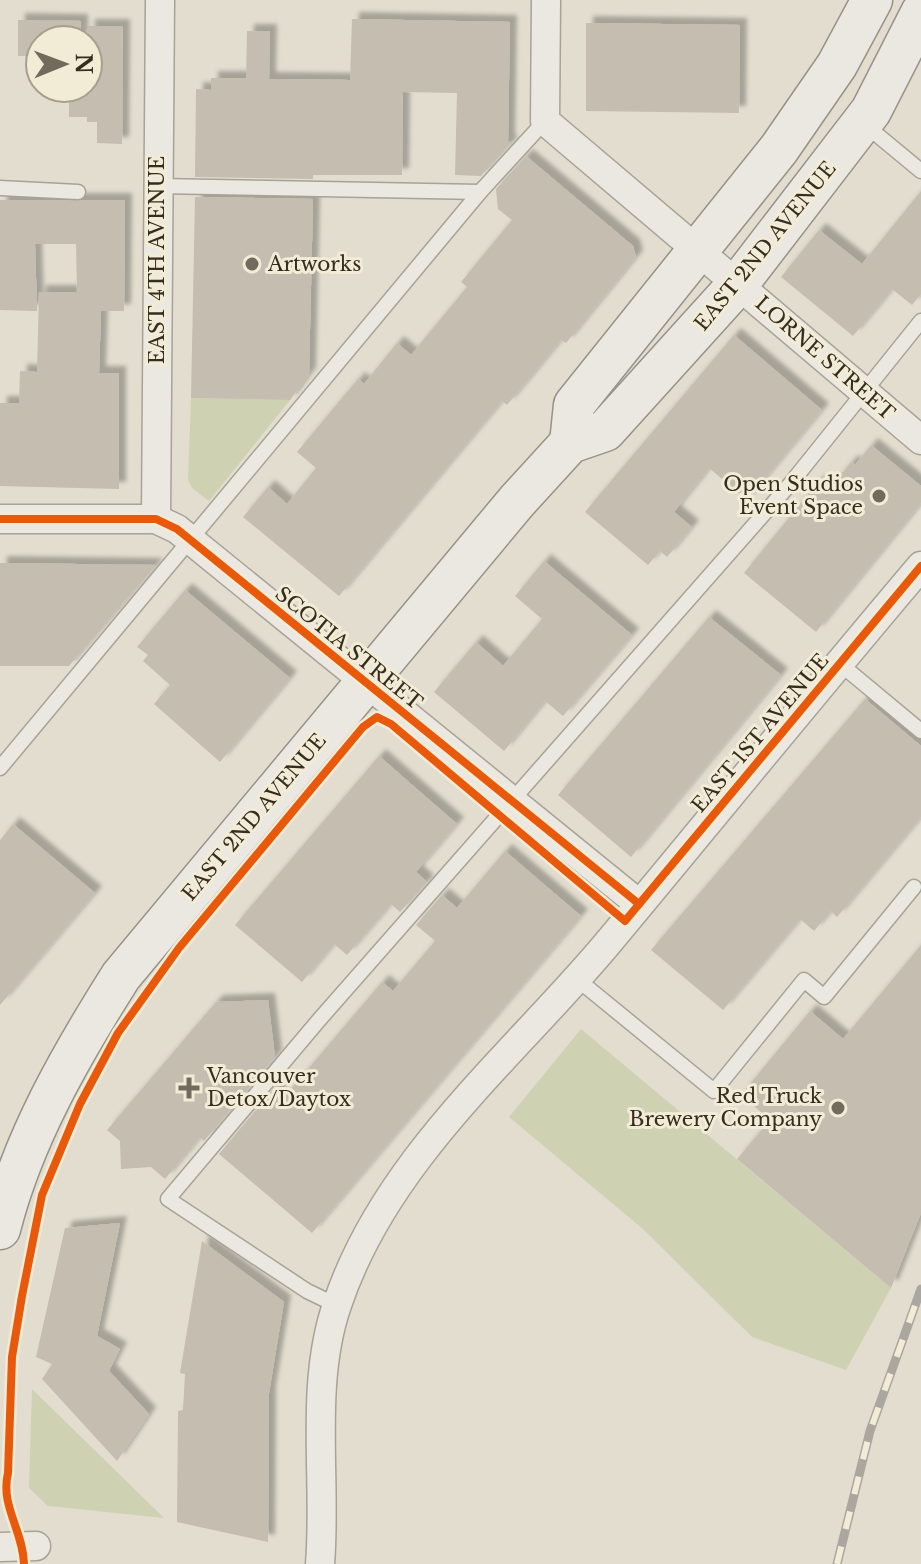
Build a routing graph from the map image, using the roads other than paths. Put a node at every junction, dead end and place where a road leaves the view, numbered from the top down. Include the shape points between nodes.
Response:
1 (160, 0) edge
2 (546, 0) edge
3 (872, 0) edge
4 (917, 29) edge
5 (545, 121) junction
6 (863, 123) junction
7 (921, 171) edge
8 (157, 186) junction
9 (0, 188) edge
10 (78, 192) dead end
11 (480, 192) junction
12 (697, 250) junction
13 (738, 284) junction
14 (921, 321) edge
15 (865, 391) junction
16 (921, 440) edge
17 (570, 443) junction
18 (0, 519) edge
19 (156, 519) junction
20 (191, 540) junction
21 (921, 566) edge
22 (839, 663) junction
23 (367, 683) junction
24 (921, 731) edge
25 (0, 768) edge
26 (512, 801) junction
27 (914, 887) dead end
28 (639, 904) junction
29 (577, 979) junction
30 (0, 1229) edge
31 (336, 1305) junction
32 (36, 1546) dead end
33 (0, 1547) edge
34 (320, 1564) edge

1 - 8 street, EAST 4TH AVENUE
2 - 5 street
3 - 12 main road via 819,93
4 - 6 main road, EAST 2ND AVENUE
5 - 11 lane
5 - 12 street, LORNE STREET
6 - 7 lane
6 - 13 main road, EAST 2ND AVENUE
8 - 11 lane
8 - 19 street, EAST 4TH AVENUE
9 - 10 lane
11 - 20 lane
12 - 13 street, LORNE STREET
12 - 17 main road via 574,405
13 - 15 street, LORNE STREET
13 - 17 main road, EAST 2ND AVENUE via 605,431
14 - 15 lane
15 - 16 street, LORNE STREET
15 - 26 lane
17 - 23 main road, EAST 2ND AVENUE
18 - 19 street
19 - 20 street, SCOTIA STREET
20 - 23 street, SCOTIA STREET
20 - 25 lane
21 - 22 street, EAST 1ST AVENUE
22 - 24 lane
22 - 28 street, EAST 1ST AVENUE
23 - 26 street, SCOTIA STREET
23 - 30 main road, EAST 2ND AVENUE via 121,976 42,1115
26 - 28 street, SCOTIA STREET
26 - 31 lane via 168,1199
27 - 29 lane via 824,997 804,980 714,1091
28 - 29 street, EAST 1ST AVENUE
29 - 31 street, EAST 1ST AVENUE via 416,1159 371,1229
31 - 34 street, EAST 1ST AVENUE via 324,1365
32 - 33 street

